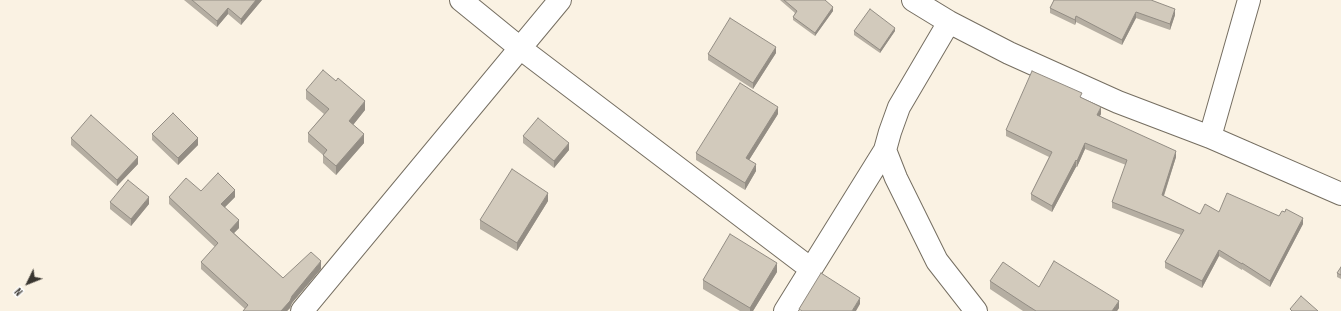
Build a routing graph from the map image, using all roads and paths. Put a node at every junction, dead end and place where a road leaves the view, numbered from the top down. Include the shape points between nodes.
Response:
1 (461, 0) edge
2 (560, 0) edge
3 (913, 0) edge
4 (1249, 0) edge
5 (949, 22) junction
6 (520, 48) junction
7 (1210, 137) junction
8 (885, 150) junction
9 (1341, 194) edge
10 (811, 269) junction
11 (302, 311) edge
12 (785, 311) edge
13 (976, 311) edge

1 - 6 street
2 - 6 street
3 - 5 street
4 - 7 street
5 - 7 street via 1009,53 1111,98
5 - 8 street via 899,107
6 - 10 street
6 - 11 street
7 - 9 street
8 - 10 street
8 - 13 street via 937,261
10 - 12 street

